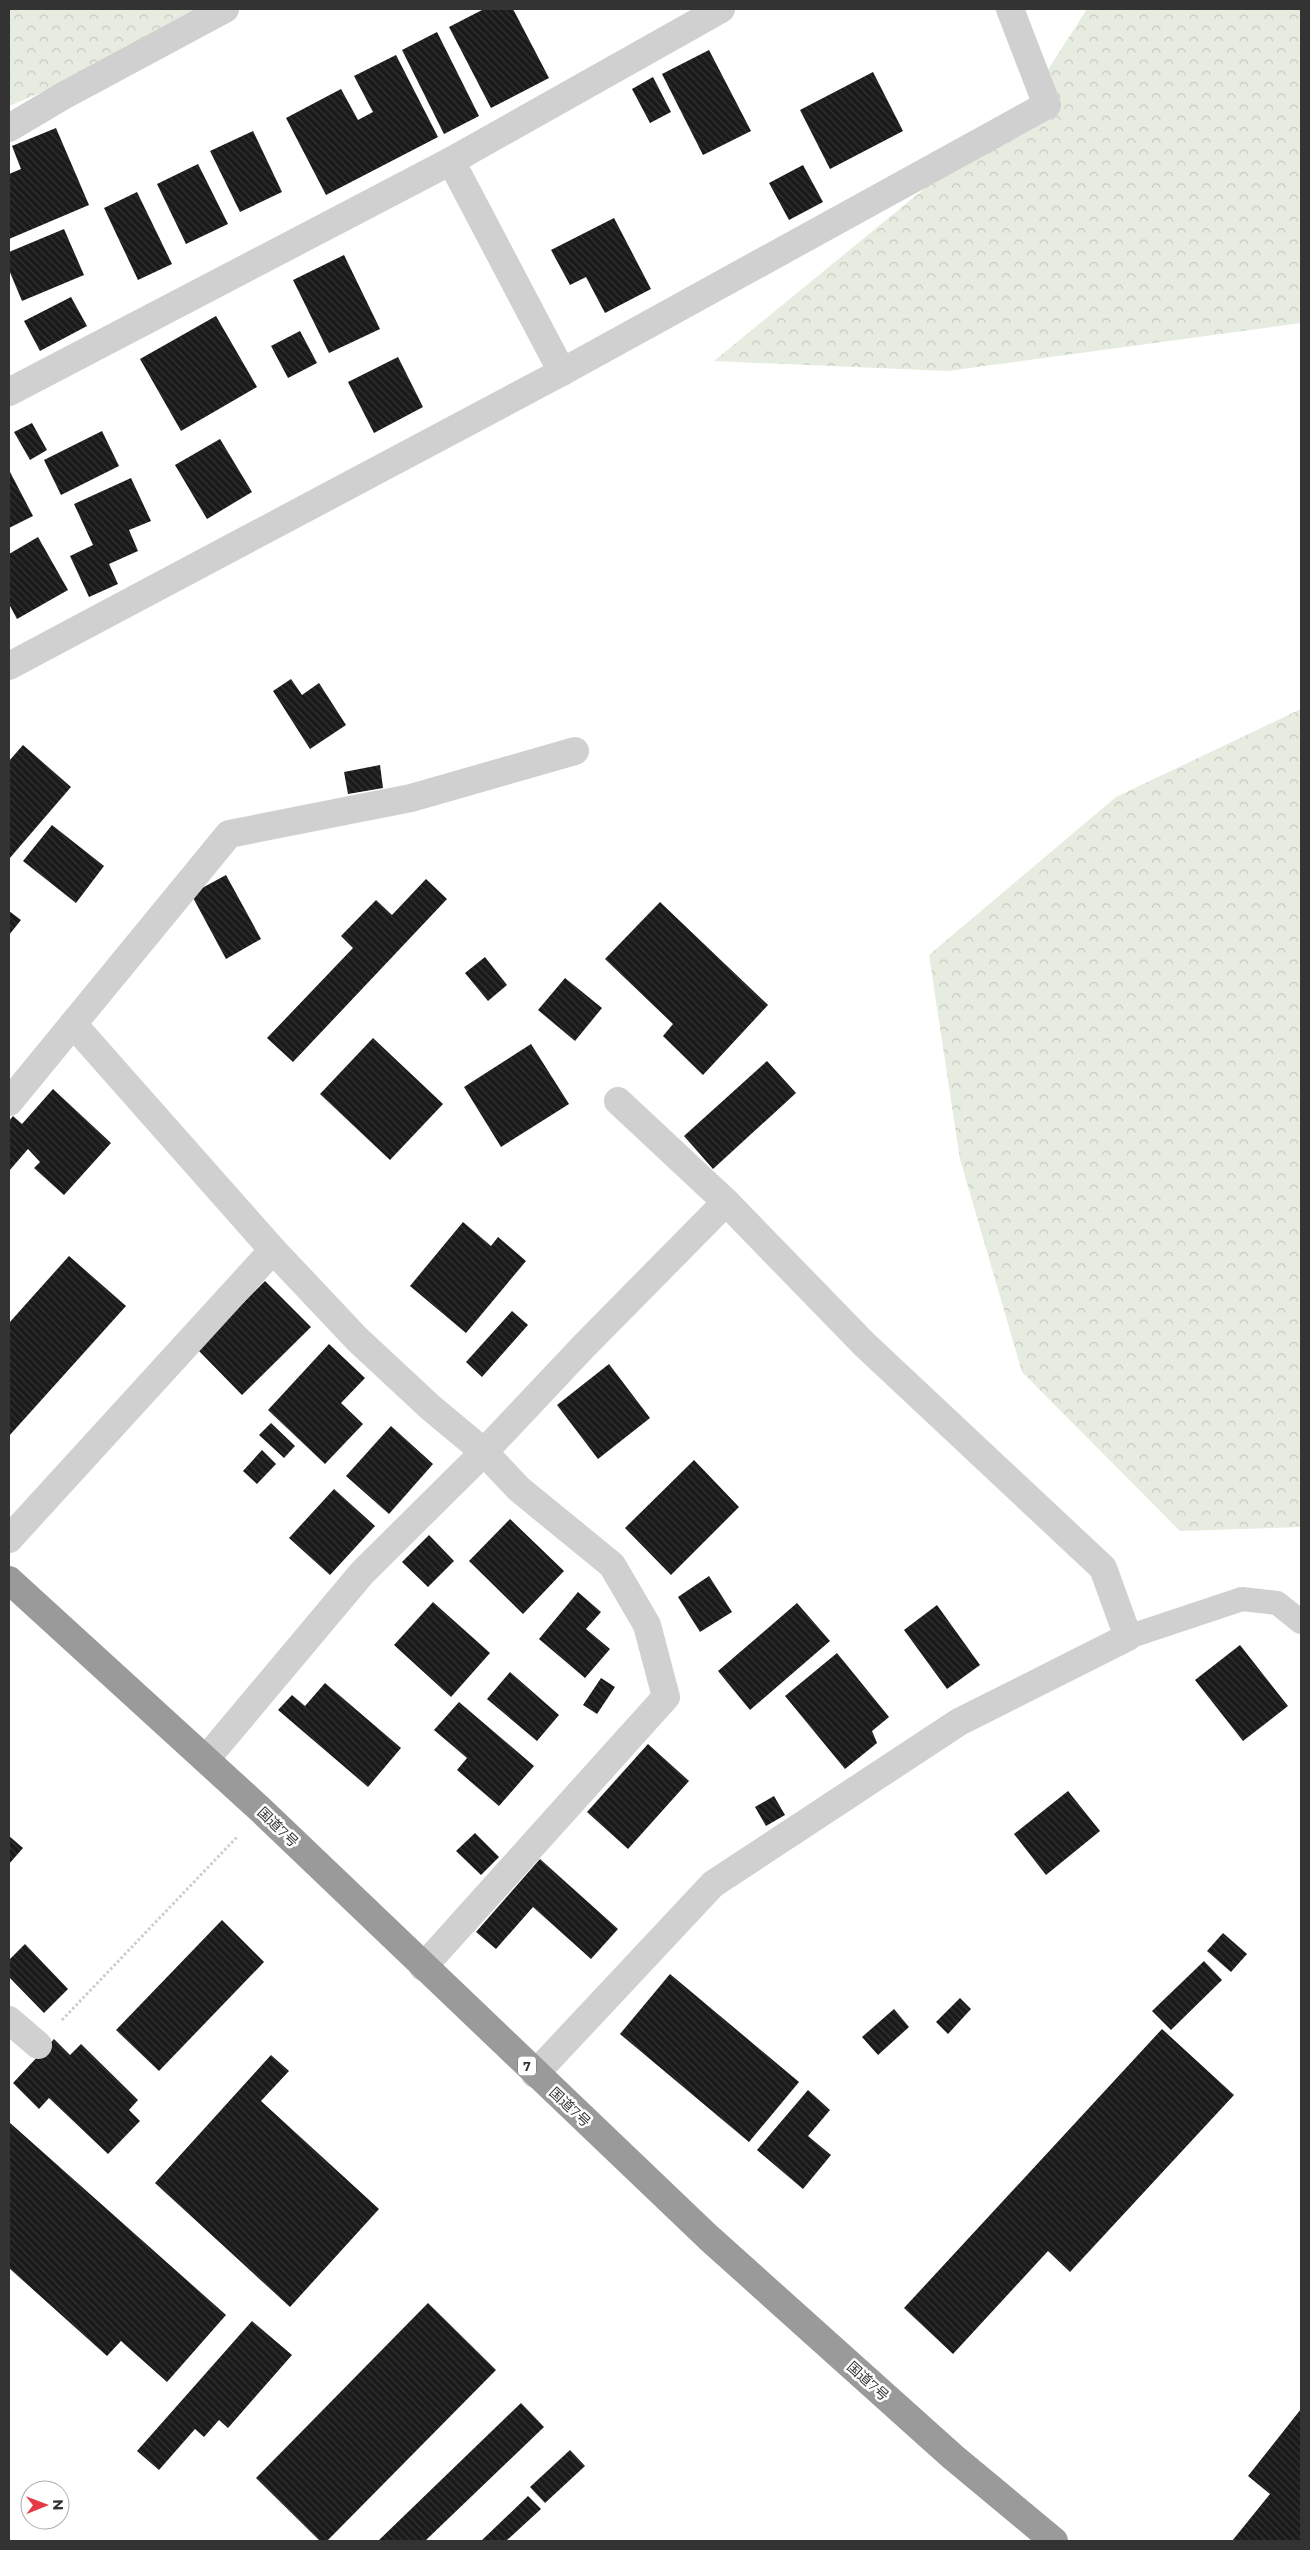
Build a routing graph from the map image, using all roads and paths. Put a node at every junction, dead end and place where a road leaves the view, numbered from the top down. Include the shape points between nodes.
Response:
1 (225, 9) edge
2 (721, 9) edge
3 (1010, 9) edge
4 (9, 128) edge
5 (451, 161) junction
6 (562, 372) junction
7 (9, 392) edge
8 (9, 666) edge
9 (575, 751) dead end
10 (73, 1024) junction
11 (618, 1101) dead end
12 (9, 1102) edge
13 (726, 1202) junction
14 (273, 1250) junction
15 (484, 1452) junction
16 (9, 1539) edge
17 (9, 1580) edge
18 (1301, 1622) edge
19 (1128, 1637) junction
20 (206, 1759) junction
21 (262, 1811) junction
22 (423, 1967) junction
23 (9, 2020) edge
24 (38, 2045) joint
25 (535, 2074) junction
26 (1054, 2541) edge

1 - 4 street
2 - 5 street
3 - 6 street via 1047,105
5 - 6 street
5 - 7 street
6 - 8 street
9 - 10 street via 411,798 229,834
10 - 12 street
10 - 14 street
11 - 13 street
13 - 15 street
13 - 19 street via 864,1344 1103,1568
14 - 15 street via 357,1339
14 - 16 street
15 - 20 street via 362,1573
15 - 22 street via 519,1488 612,1565 647,1625 666,1697
17 - 20 highway, 国道7号 / 7
18 - 19 lane via 1277,1603 1242,1599
19 - 25 street via 959,1722 713,1884
20 - 21 highway, 国道7号 / 7
21 - 22 highway, 国道7号 / 7
21 - 24 path
22 - 25 highway, 国道7号 / 7
23 - 24 street
25 - 26 highway, 国道7号 / 7 via 850,2365

